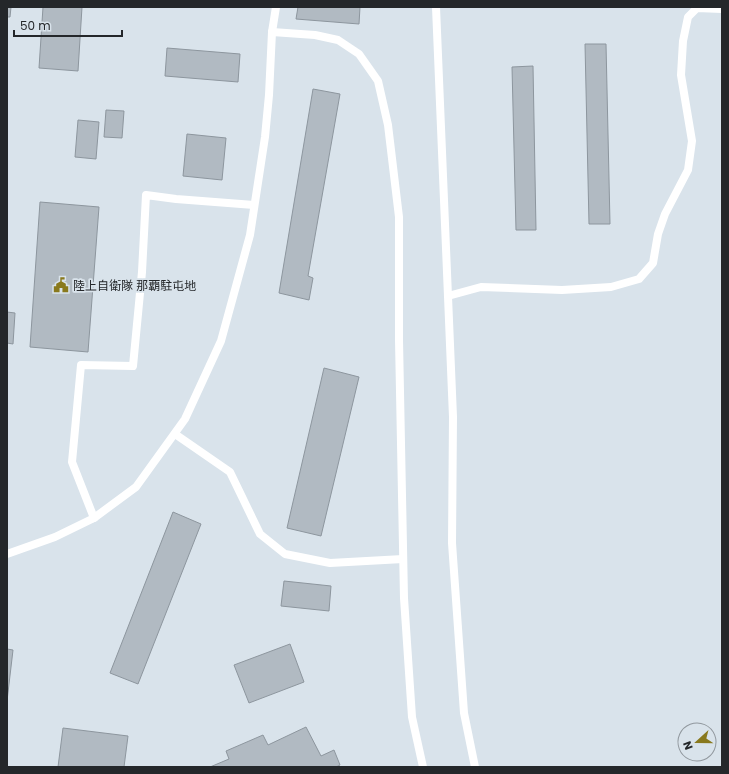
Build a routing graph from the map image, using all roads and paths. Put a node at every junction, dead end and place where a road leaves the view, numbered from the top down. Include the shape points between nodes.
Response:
1 (276, 7) edge
2 (436, 7) edge
3 (722, 9) edge
4 (272, 32) junction
5 (254, 205) junction
6 (448, 296) junction
7 (175, 434) junction
8 (94, 518) junction
9 (7, 554) edge
10 (403, 559) junction
11 (422, 767) edge
12 (475, 767) edge

1 - 4 lane
2 - 6 lane
3 - 6 lane via 697,8 688,17 683,41 681,75 692,141 688,170 665,214 658,234 653,263 639,279 612,287 562,290 481,287
4 - 5 lane via 265,138
4 - 10 lane via 315,35 338,40 359,54 378,81 388,125 399,217
5 - 7 lane via 250,235 221,341
5 - 8 lane via 146,194 133,366 81,365 72,462
6 - 12 lane via 453,417 452,543 464,713
7 - 8 lane via 136,487
7 - 10 lane via 230,472 260,534 285,554 330,563
8 - 9 lane via 55,537
10 - 11 lane via 412,717

